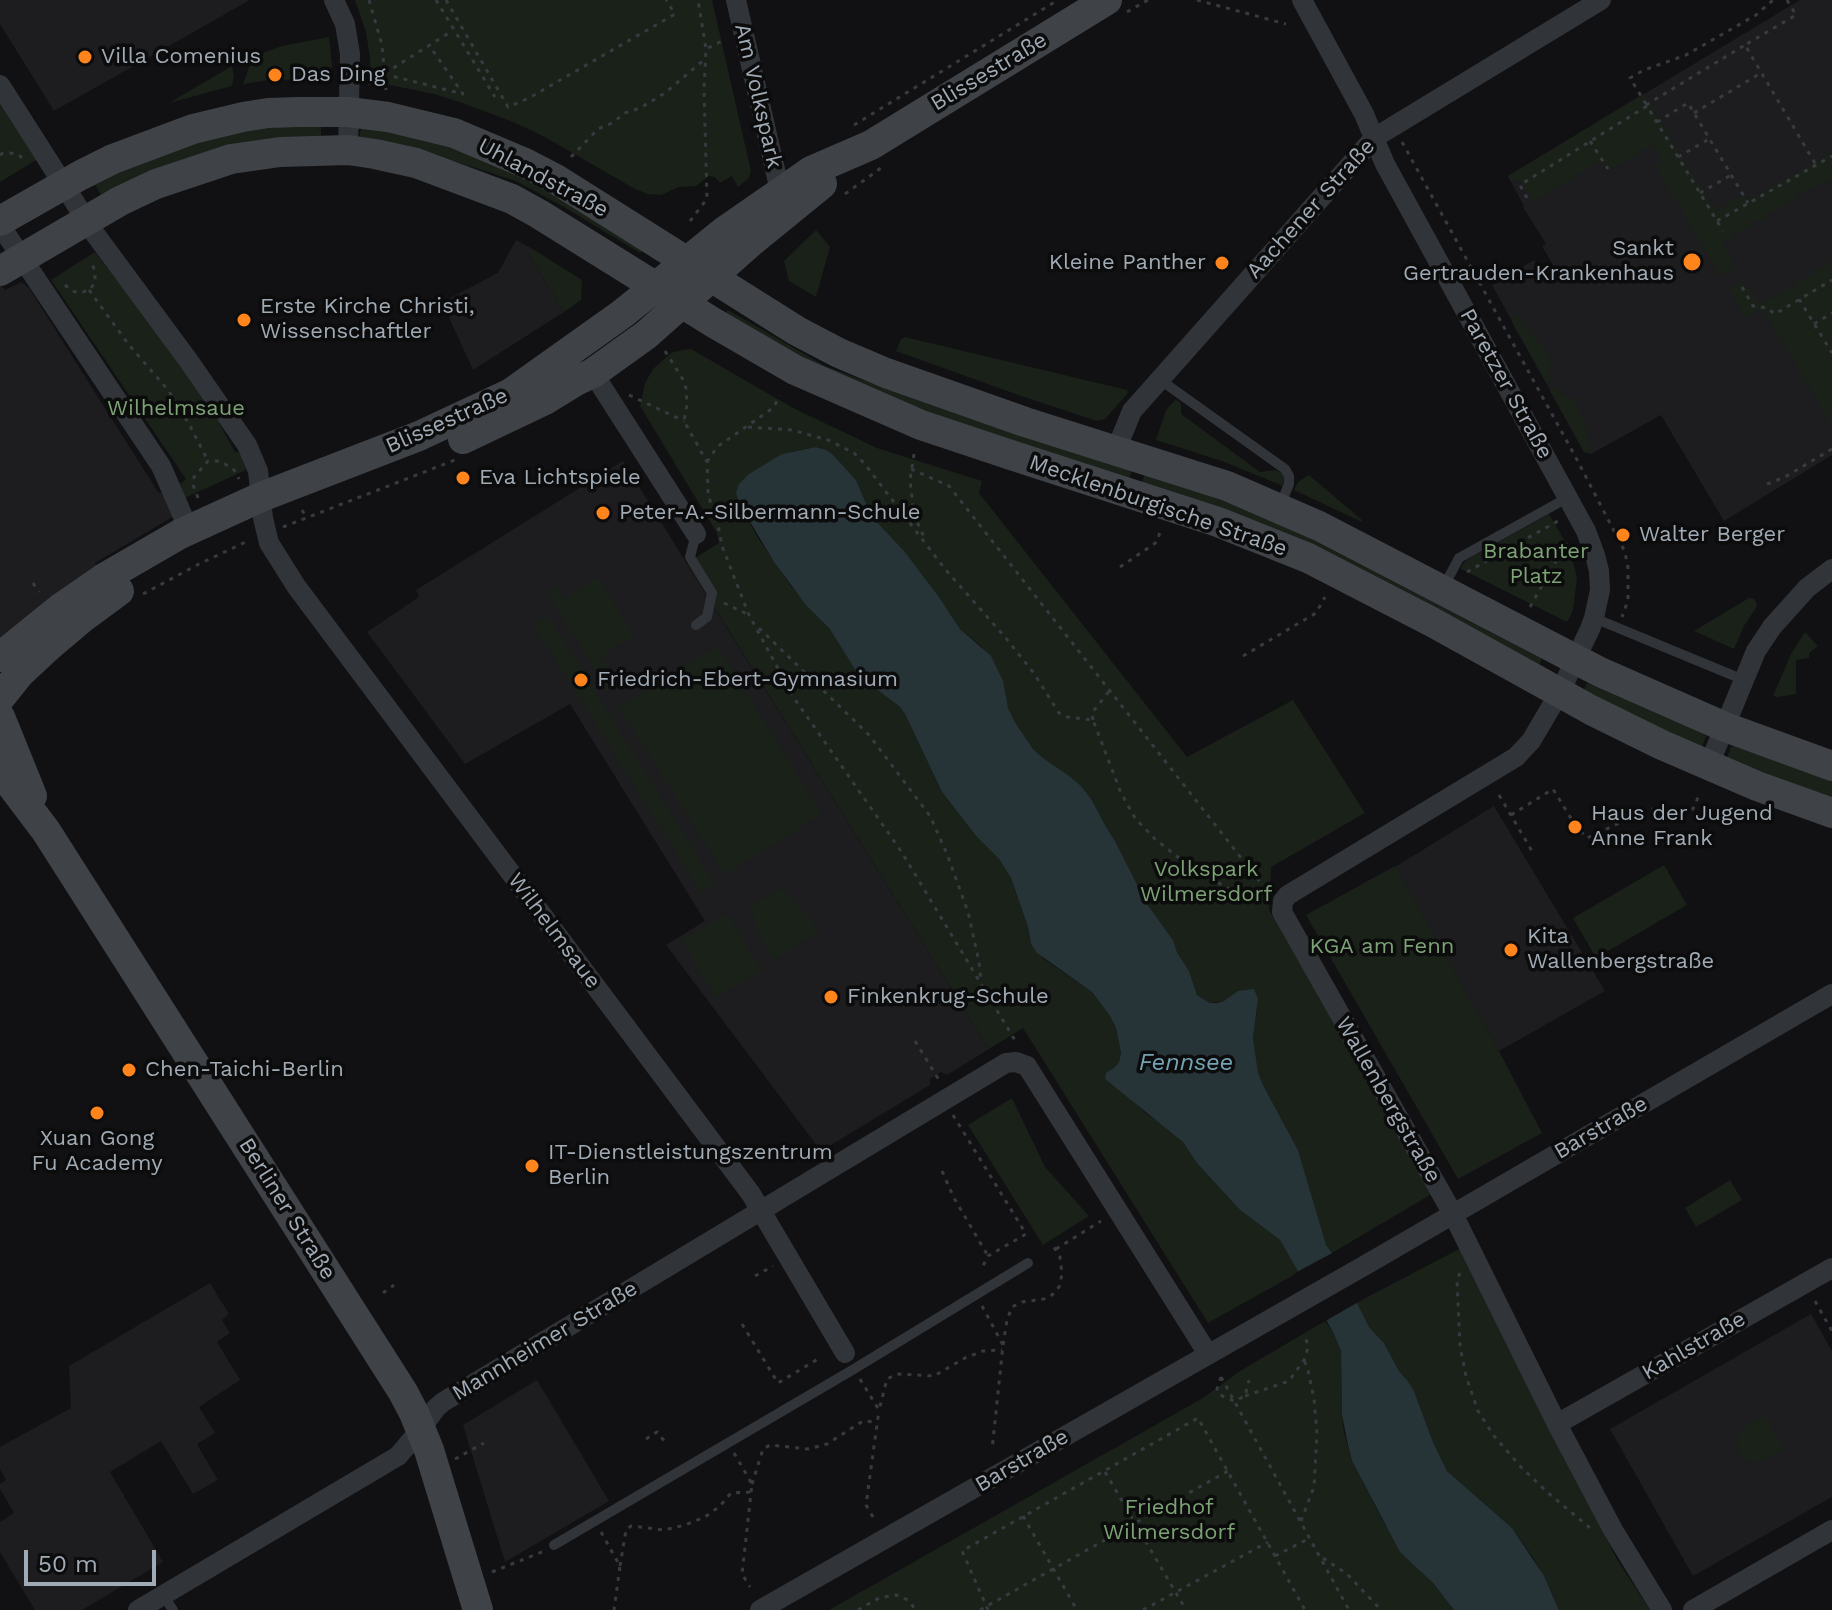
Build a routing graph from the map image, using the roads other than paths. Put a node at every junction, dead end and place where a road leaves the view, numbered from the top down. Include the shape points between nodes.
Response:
1 (334, 0) edge
2 (736, 0) edge
3 (1302, 0) edge
4 (1601, 0) edge
5 (1114, 8) edge
6 (0, 85) edge
7 (348, 112) junction
8 (1374, 138) junction
9 (869, 146) junction
10 (348, 150) junction
11 (63, 185) junction
12 (780, 191) junction
13 (86, 220) junction
14 (0, 223) edge
15 (11, 265) edge
16 (700, 269) junction
17 (656, 287) junction
18 (682, 303) junction
19 (593, 373) junction
20 (1159, 379) junction
21 (1116, 450) junction
22 (1567, 498) junction
23 (1279, 508) junction
24 (259, 512) junction
25 (189, 530) junction
26 (696, 534) joint
27 (1832, 569) edge
28 (1453, 582) junction
29 (1594, 618) junction
30 (696, 625) dead end
31 (0, 657) edge
32 (1575, 660) junction
33 (1744, 680) junction
34 (1560, 692) junction
35 (0, 698) edge
36 (0, 717) edge
37 (1725, 727) junction
38 (1832, 766) edge
39 (0, 770) edge
40 (1704, 780) junction
41 (1832, 813) edge
42 (46, 831) junction
43 (1832, 994) edge
44 (761, 1211) junction
45 (1453, 1214) junction
46 (1028, 1263) dead end
47 (1832, 1268) edge
48 (1208, 1354) junction
49 (850, 1361) junction
50 (1557, 1424) junction
51 (421, 1429) junction
52 (1832, 1530) edge
53 (554, 1545) road end
54 (168, 1602) edge
55 (138, 1610) edge
56 (478, 1610) edge
57 (760, 1610) edge
58 (1662, 1610) edge
59 (1693, 1610) edge

1 - 7 street via 348,39
2 - 12 street, Am Volkspark
3 - 8 street, Paretzer Straße
4 - 8 street, Aachener Straße
5 - 9 main road, Blissestraße
6 - 11 street, Wilhelmsaue
7 - 10 street
7 - 11 main road, Uhlandstraße via 268,113 219,122 140,148
7 - 16 main road, Uhlandstraße via 428,126 487,146 554,178
8 - 20 street, Aachener Straße
8 - 22 street, Paretzer Straße
9 - 12 main road, Blissestraße
9 - 16 main road, Blissestraße via 752,241
10 - 13 main road, Uhlandstraße via 231,159 156,184
10 - 17 main road, Uhlandstraße via 416,163 512,199
11 - 13 street, Wilhelmsaue
11 - 14 main road, Uhlandstraße
12 - 16 main road, Blissestraße
13 - 15 main road, Uhlandstraße
13 - 24 street, Wilhelmsaue via 247,445 258,471
14 - 15 street
15 - 25 street via 161,466
16 - 17 main road, Blissestraße
16 - 18 main road, Blissestraße
16 - 21 main road, Mecklenburgische Straße via 839,353
17 - 18 main road, Mecklenburgische Straße
17 - 24 main road, Blissestraße via 498,400
18 - 19 main road, Blissestraße
18 - 34 main road, Mecklenburgische Straße via 795,370 884,410 1218,522 1308,558
19 - 24 main road, Blissestraße via 436,451
19 - 26 street
20 - 21 street, Aachener Straße via 1132,411
20 - 23 lane via 1285,469 1289,484
21 - 23 main road, Mecklenburgische Straße
22 - 28 lane via 1459,558
22 - 29 street, Paretzer Straße via 1586,531 1599,571
23 - 28 main road, Mecklenburgische Straße
24 - 25 main road, Blissestraße
24 - 35 main road, Blissestraße via 112,596 49,646
24 - 44 street, Wilhelmsaue via 269,543 296,586
25 - 31 main road, Blissestraße via 104,578
26 - 30 lane via 690,557 712,593 707,617
27 - 33 street via 1772,627
28 - 32 main road, Mecklenburgische Straße
29 - 32 street, Paretzer Straße
29 - 33 lane
32 - 34 street, Paretzer Straße
32 - 37 main road, Mecklenburgische Straße
33 - 37 street
34 - 40 main road, Mecklenburgische Straße via 1647,738
34 - 45 street, Wallenbergstraße via 1516,757 1283,901 1285,919
36 - 42 main road, Berliner Straße
37 - 38 main road, Mecklenburgische Straße
37 - 40 street
39 - 42 main road, Berliner Straße
40 - 41 main road, Mecklenburgische Straße via 1757,786
42 - 51 main road, Berliner Straße via 397,1382
43 - 45 street, Barstraße
44 - 48 street, Mannheimer Straße via 998,1067 1016,1062 1027,1066
44 - 49 street
44 - 51 street, Mannheimer Straße via 443,1402
45 - 48 street, Barstraße
45 - 50 street, Wallenbergstraße
46 - 49 lane
47 - 50 street, Kahlstraße
48 - 57 street, Barstraße
49 - 53 lane via 728,1442
50 - 58 street, Wallenbergstraße
51 - 54 street, Mannheimer Straße via 398,1456
51 - 56 main road, Berliner Straße
52 - 59 street
54 - 55 street, Mannheimer Straße

